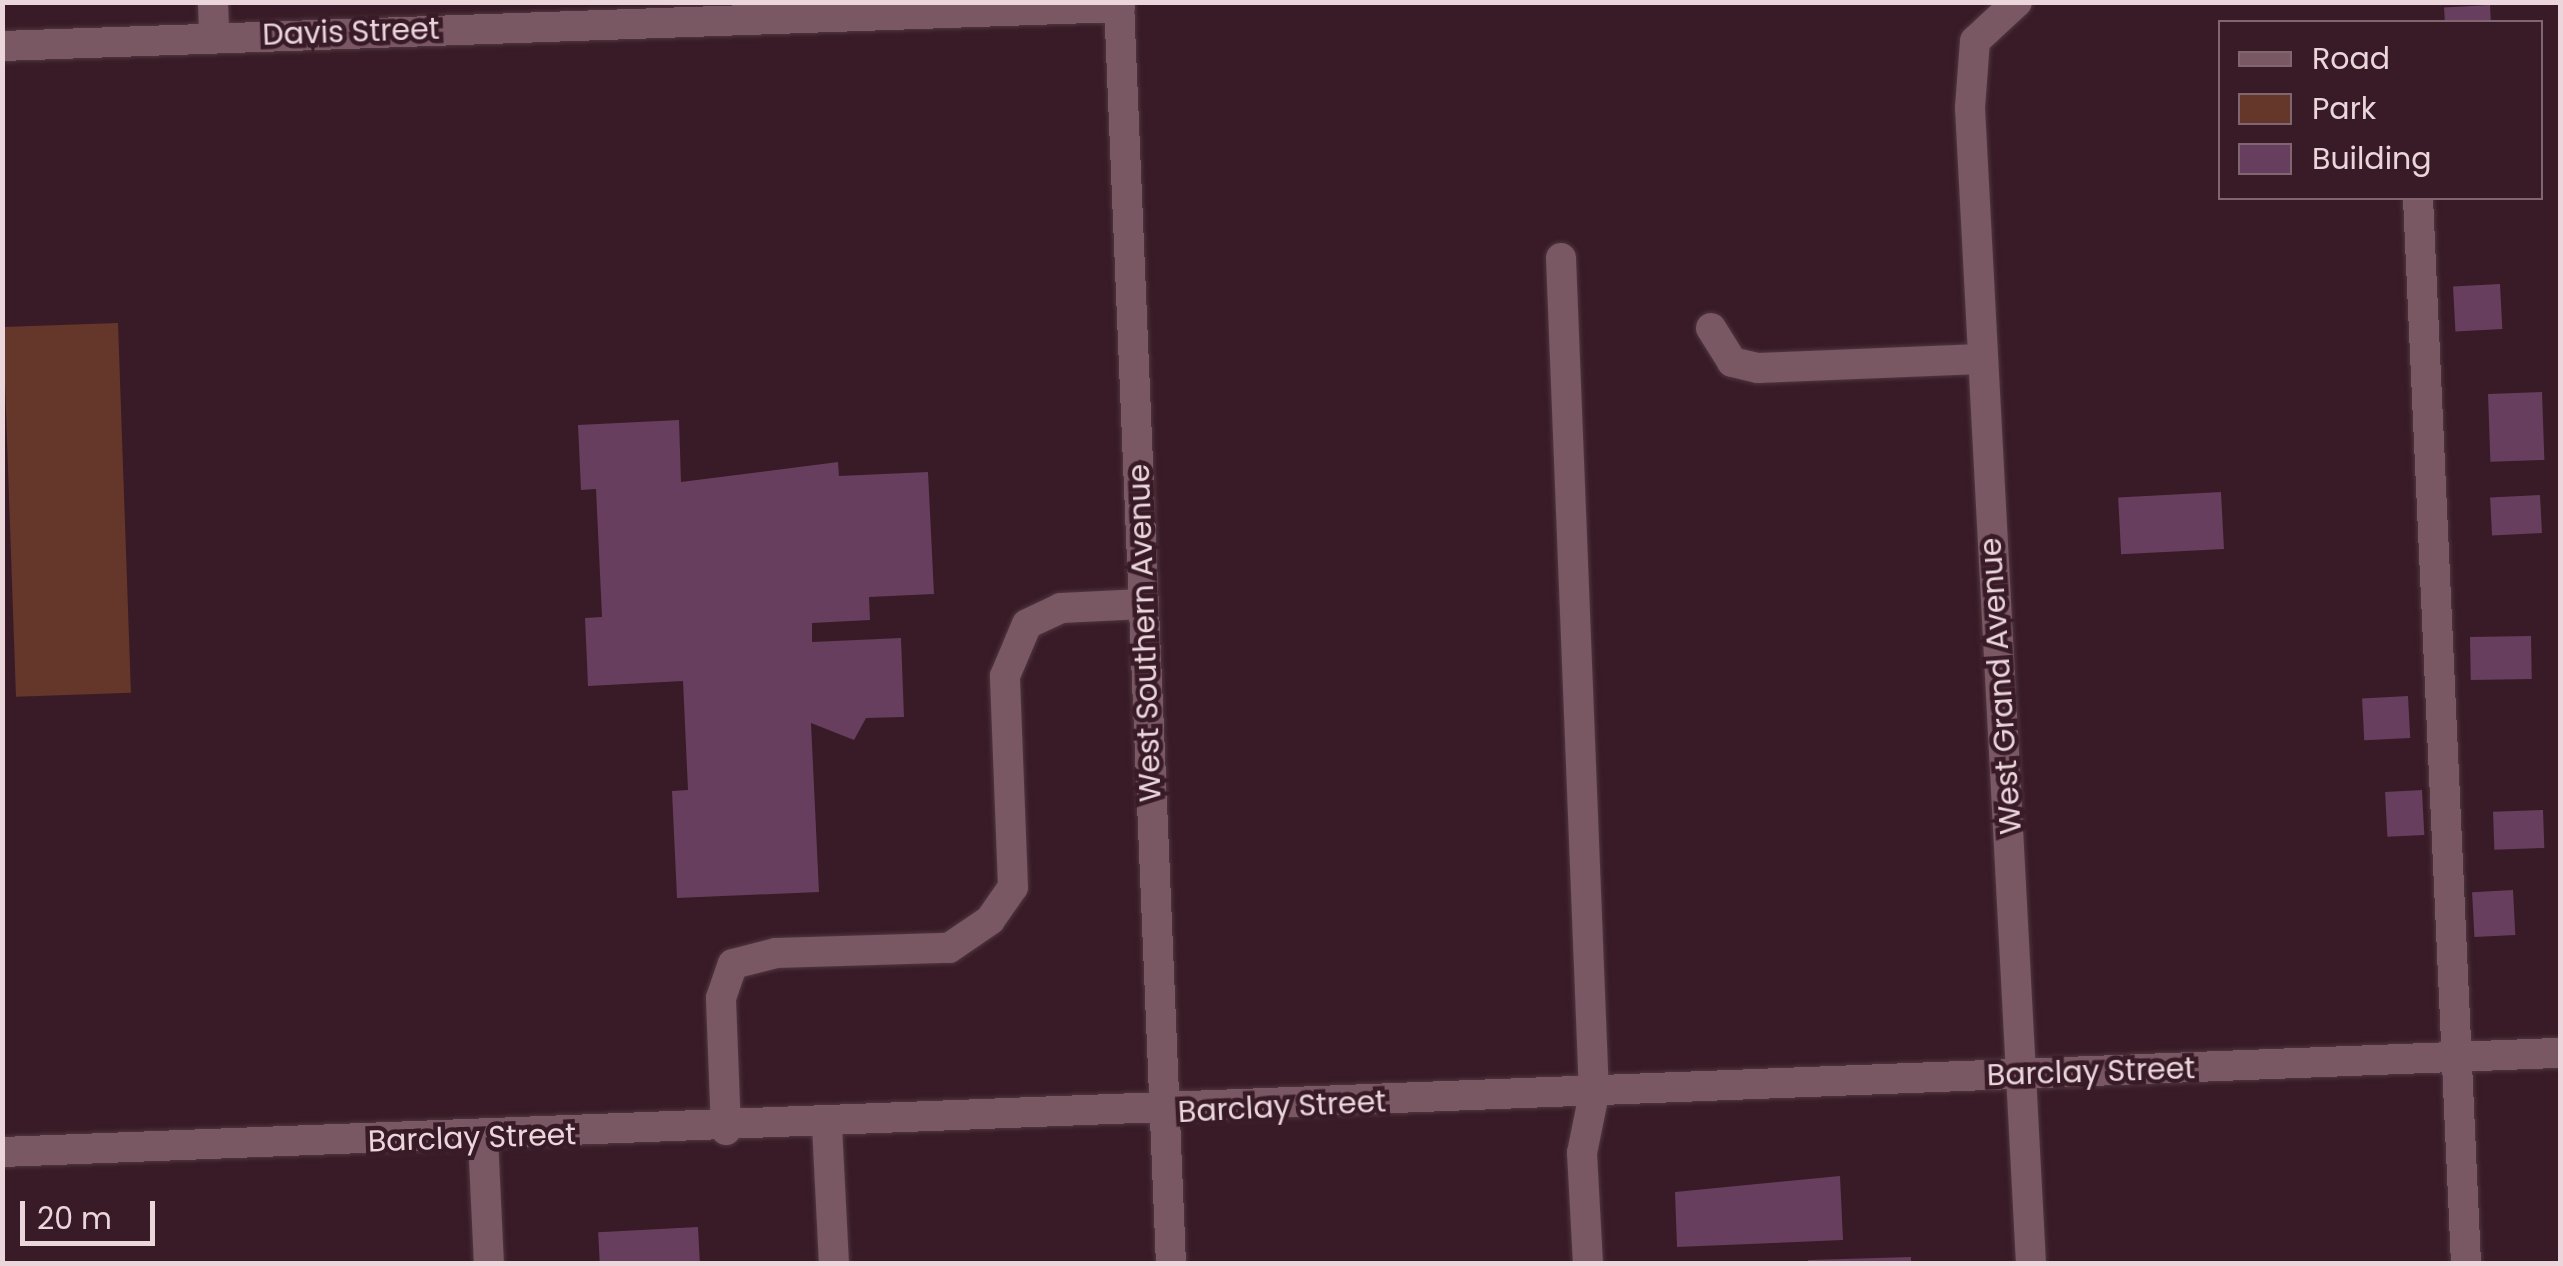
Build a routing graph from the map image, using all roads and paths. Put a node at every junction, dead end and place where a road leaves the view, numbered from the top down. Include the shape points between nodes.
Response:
1 (213, 2) edge
2 (2017, 2) edge
3 (1120, 5) edge
4 (214, 37) junction
5 (2, 46) edge
6 (2418, 200) edge
7 (1560, 258) dead end
8 (1711, 328) dead end
9 (1981, 359) junction
10 (1143, 604) junction
11 (2560, 1053) edge
12 (2450, 1058) junction
13 (2025, 1075) junction
14 (1594, 1094) junction
15 (1165, 1112) junction
16 (827, 1126) junction
17 (726, 1130) junction
18 (483, 1138) junction
19 (2, 1152) edge
20 (489, 1264) edge
21 (834, 1264) edge
22 (1170, 1264) edge
23 (1588, 1264) edge
24 (2031, 1264) edge
25 (2466, 1264) edge

1 - 4 street
2 - 9 street, West Grand Avenue via 1975,41 1970,108
3 - 4 street, Davis Street
3 - 10 street, West Southern Avenue
4 - 5 street, Davis Street
6 - 12 street
7 - 14 street
8 - 9 street via 1732,362 1758,368
9 - 13 street, West Grand Avenue
10 - 15 street, West Southern Avenue
10 - 17 street via 1062,608 1027,624 1005,676 1013,887 990,920 949,948 776,952 733,964 721,998
11 - 12 street, Barclay Street
12 - 13 street, Barclay Street
12 - 25 street
13 - 14 street, Barclay Street
13 - 24 street, West Grand Avenue
14 - 15 street, Barclay Street
14 - 23 street via 1582,1153
15 - 16 street, Barclay Street
15 - 22 street, West Southern Avenue
16 - 17 street, Barclay Street
16 - 21 street
17 - 18 street, Barclay Street
18 - 19 street, Barclay Street
18 - 20 street

